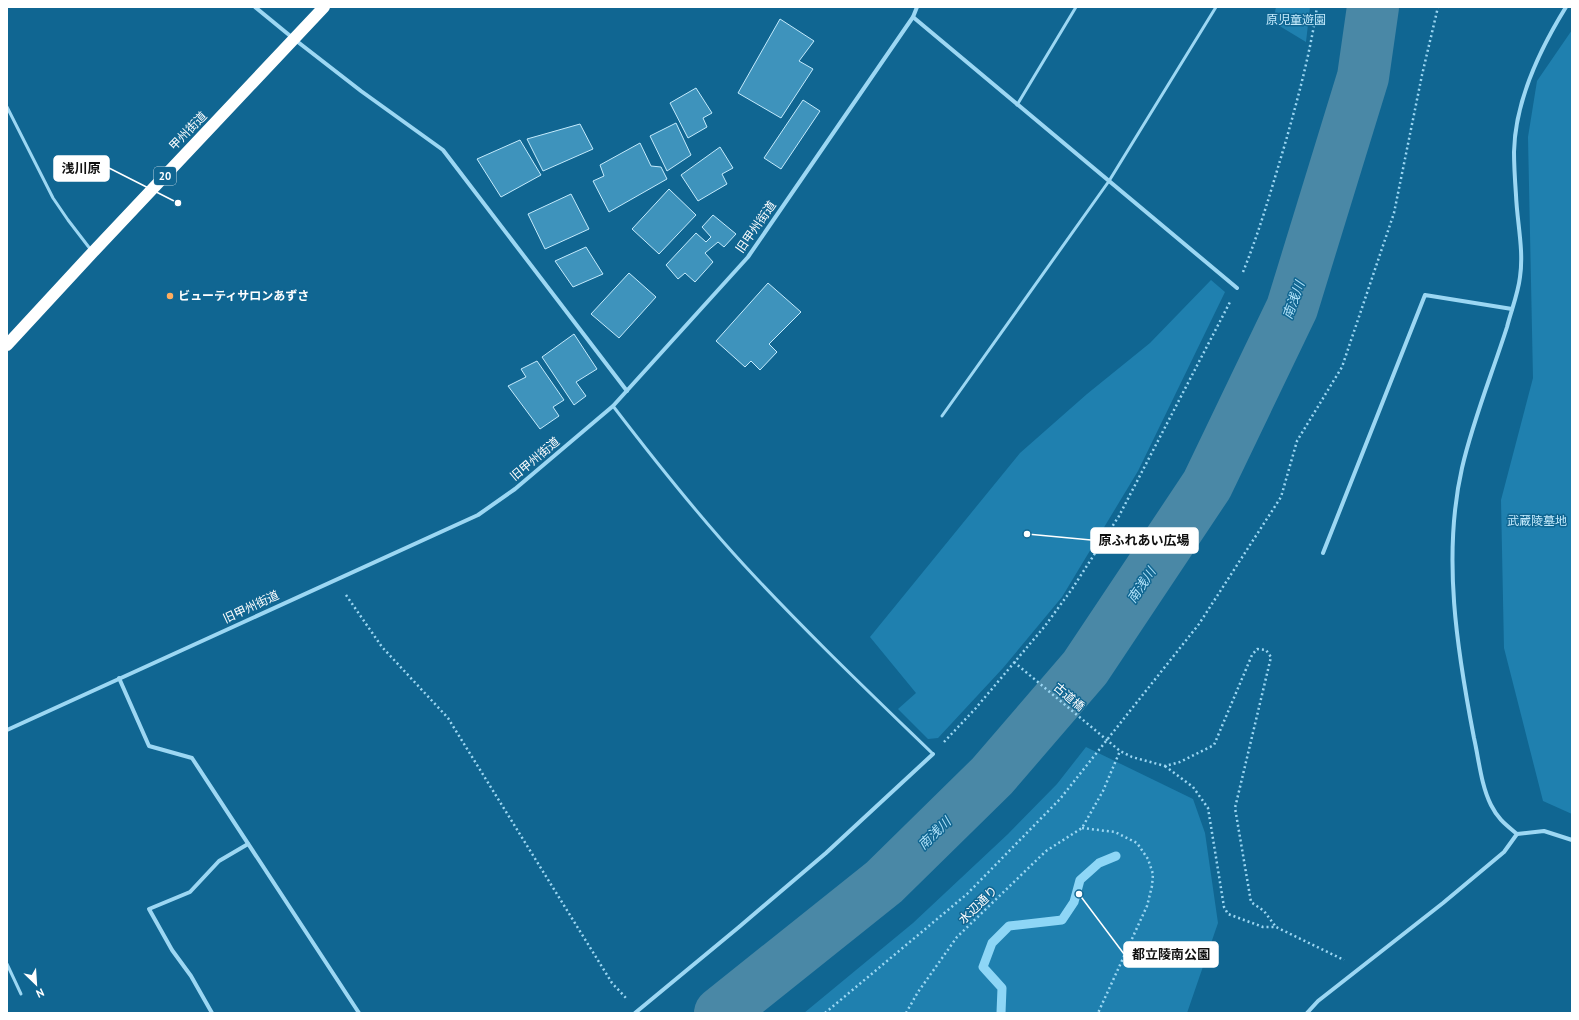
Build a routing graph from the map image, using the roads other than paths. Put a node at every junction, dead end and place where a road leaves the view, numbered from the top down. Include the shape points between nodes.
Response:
1 (255, 7) edge
2 (324, 7) edge
3 (917, 7) edge
4 (1076, 7) edge
5 (1216, 7) edge
6 (1566, 7) edge
7 (913, 17) junction
8 (294, 39) junction
9 (1017, 104) junction
10 (7, 107) edge
11 (1109, 181) junction
12 (93, 252) junction
13 (1237, 288) road end
14 (1512, 309) junction
15 (7, 345) edge
16 (627, 391) junction
17 (613, 406) junction
18 (942, 416) dead end
19 (1324, 553) dead end
20 (119, 678) junction
21 (7, 730) edge
22 (933, 754) joint
23 (1517, 834) junction
24 (1572, 840) edge
25 (248, 844) junction
26 (7, 964) edge
27 (21, 994) dead end
28 (636, 1012) edge
29 (212, 1013) edge
30 (360, 1013) edge
31 (1307, 1013) edge

1 - 8 street
2 - 8 highway, 甲州街道 / 20
3 - 7 street, 旧甲州街道
4 - 9 lane
5 - 11 lane
6 - 14 street via 1542,50 1522,101 1514,164 1521,258 1520,277
7 - 9 street
7 - 16 street, 旧甲州街道 via 748,257
8 - 12 highway, 甲州街道 / 20
8 - 16 street via 443,150
9 - 11 street
10 - 12 lane via 53,198
11 - 13 street
11 - 18 lane
12 - 15 highway, 甲州街道 / 20
14 - 19 street via 1425,295
14 - 23 street via 1472,429 1462,469 1454,515 1452,572 1468,710 1484,784 1490,804 1500,820
16 - 17 street, 旧甲州街道
17 - 20 street, 旧甲州街道 via 515,489 478,515
17 - 22 lane via 674,485 744,565 832,657
20 - 21 street, 旧甲州街道
20 - 25 street via 149,746 192,758
22 - 28 street via 820,858
23 - 24 street via 1544,831
23 - 31 street via 1504,852 1318,1001
25 - 29 street via 219,862 190,892 149,910
25 - 30 street
26 - 27 lane

